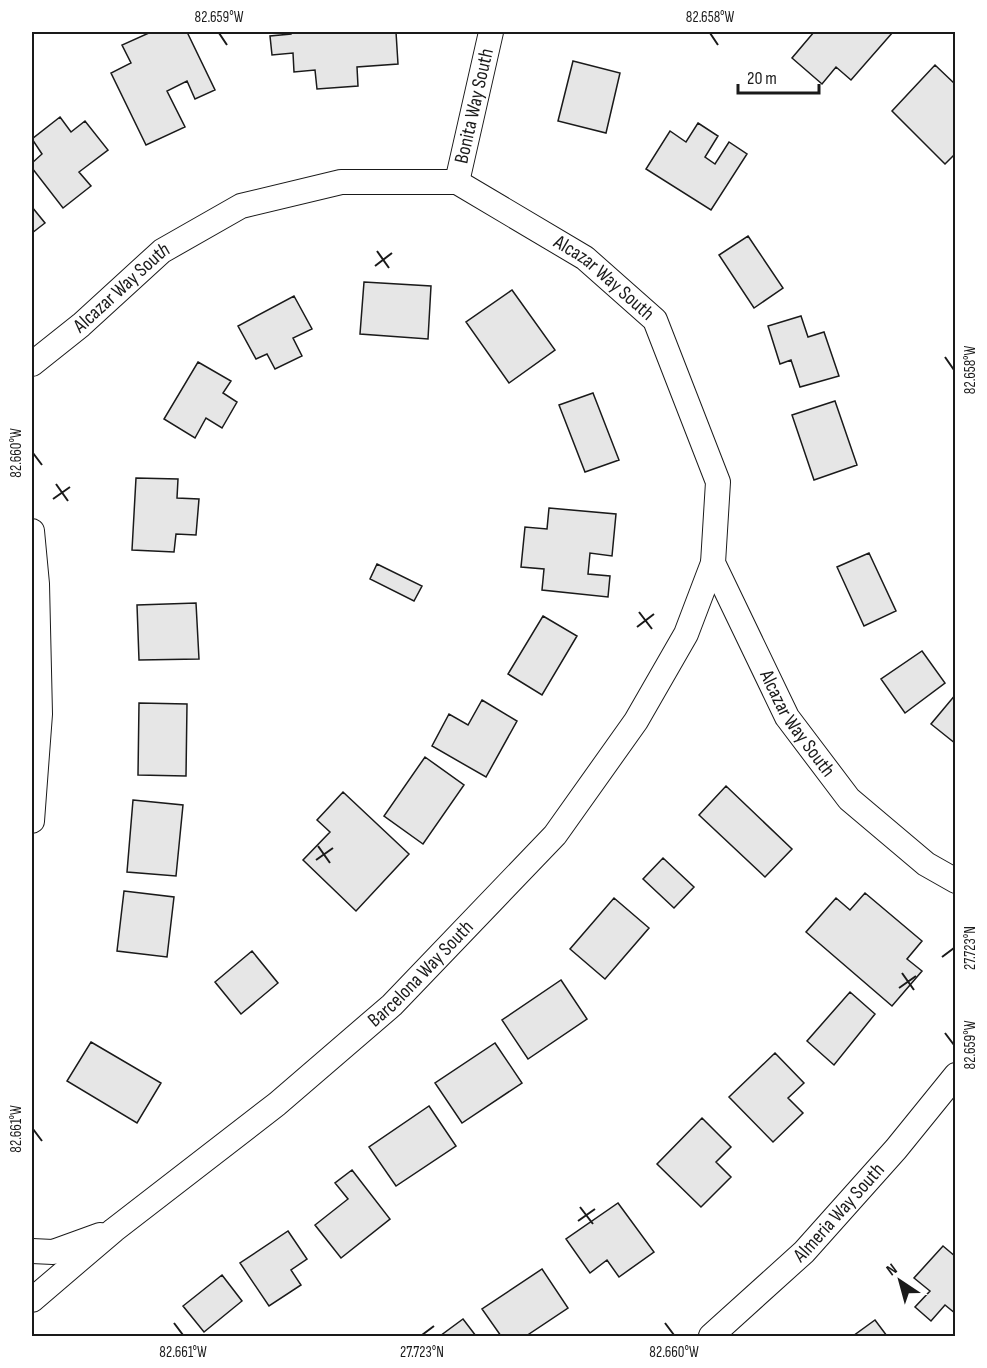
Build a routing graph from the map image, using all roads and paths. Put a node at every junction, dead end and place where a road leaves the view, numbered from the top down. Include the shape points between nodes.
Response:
1 (491, 32) edge
2 (457, 182) junction
3 (32, 364) edge
4 (32, 531) edge
5 (713, 563) junction
6 (32, 821) edge
7 (956, 881) edge
8 (956, 1075) edge
9 (114, 1230) junction
10 (32, 1251) edge
11 (32, 1300) edge
12 (711, 1336) edge

1 - 2 street, Bonita Way South
2 - 3 street, Alcazar Way South via 341,182 241,207 162,251
2 - 5 street, Alcazar Way South via 585,258 655,320 718,482
4 - 6 street via 40,714
5 - 7 street, Alcazar Way South via 787,717 849,799 926,864
5 - 9 street, Barcelona Way South via 686,634 642,711 555,835 392,1005 277,1104
8 - 12 street, Almeria Way South via 804,1252
9 - 10 street via 53,1252
9 - 11 street, Barcelona Way South

